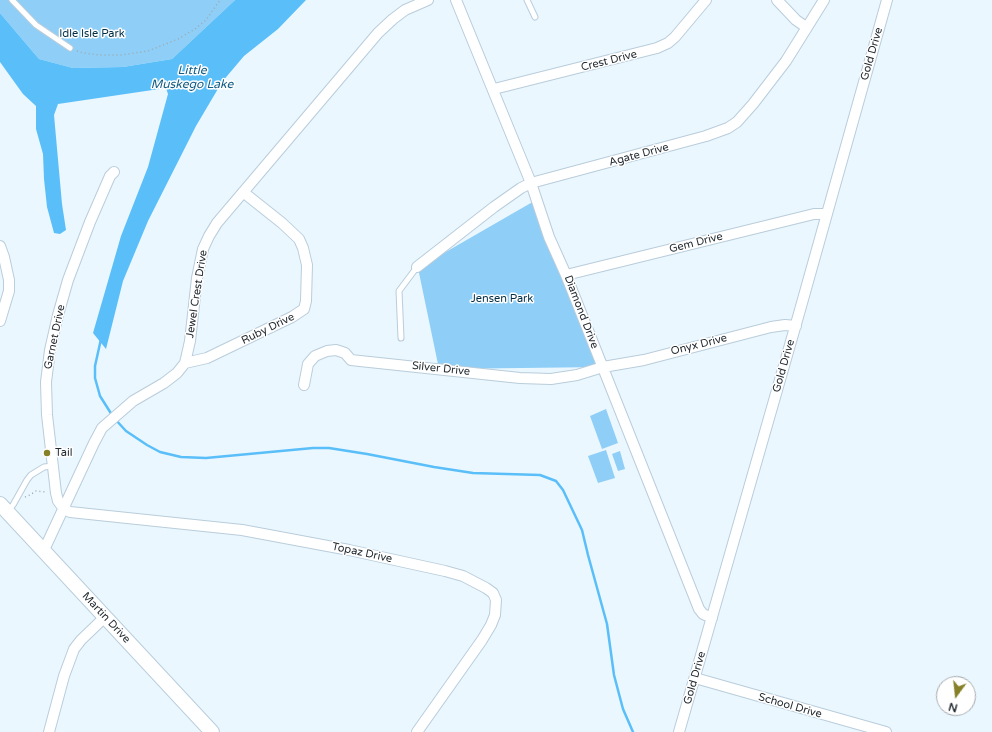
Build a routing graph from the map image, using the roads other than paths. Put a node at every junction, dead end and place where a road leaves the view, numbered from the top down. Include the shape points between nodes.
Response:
1 (12, 0) edge
2 (428, 0) edge
3 (456, 0) edge
4 (527, 0) edge
5 (706, 0) edge
6 (776, 0) edge
7 (824, 0) edge
8 (887, 0) edge
9 (535, 17) dead end
10 (806, 28) junction
11 (70, 48) road end
12 (494, 89) junction
13 (114, 172) dead end
14 (531, 183) junction
15 (243, 192) junction
16 (827, 214) junction
17 (0, 246) edge
18 (417, 266) joint
19 (566, 275) junction
20 (0, 321) edge
21 (796, 326) junction
22 (401, 338) dead end
23 (185, 362) junction
24 (603, 367) junction
25 (304, 385) dead end
26 (53, 466) junction
27 (61, 505) junction
28 (4, 507) edge
29 (44, 550) junction
30 (105, 617) junction
31 (712, 618) junction
32 (695, 678) junction
33 (49, 732) edge
34 (212, 732) edge
35 (417, 732) edge
36 (679, 732) edge
37 (886, 732) edge

1 - 11 lane via 36,25
2 - 15 street, Jewel Crest Drive via 405,10 378,33
3 - 12 street, Diamond Drive
4 - 9 lane
5 - 12 street, Crest Drive via 668,44
6 - 10 street
7 - 10 street, Agate Drive
8 - 16 street, Gold Drive
10 - 14 street, Agate Drive via 786,61 753,104 728,128 672,146
12 - 14 street, Diamond Drive
13 - 26 street, Garnet Drive via 110,176 68,280 50,350 47,365 47,415
14 - 18 street, Agate Drive
14 - 19 street, Diamond Drive via 549,237
15 - 23 street, Jewel Crest Drive via 217,223 203,249
15 - 23 street, Ruby Drive via 299,239 307,265 304,309 213,355
16 - 19 street, Gem Drive via 814,214
16 - 21 street, Gold Drive
17 - 20 street via 9,280 9,291
18 - 22 lane via 399,291
19 - 24 street, Diamond Drive
21 - 24 street, Onyx Drive via 772,327 644,360
21 - 31 street, Gold Drive
23 - 27 street, Jewel Crest Drive via 168,380 133,401 102,428
24 - 25 street, Silver Drive via 577,375 550,379 520,378 351,360 336,350 315,356 308,364
24 - 31 street, Diamond Drive via 699,610
26 - 27 street, Garnet Drive via 56,493
26 - 28 lane via 44,467 31,475 16,500
27 - 29 street, Jewel Crest Drive
27 - 35 street, Topaz Drive via 70,512 242,530 349,550 464,576 486,588 496,600 491,625
28 - 29 street, Martin Drive
29 - 30 street, Martin Drive
30 - 33 street via 74,649
30 - 34 street, Martin Drive
31 - 32 street, Gold Drive
32 - 36 street, Gold Drive
32 - 37 street, School Drive

